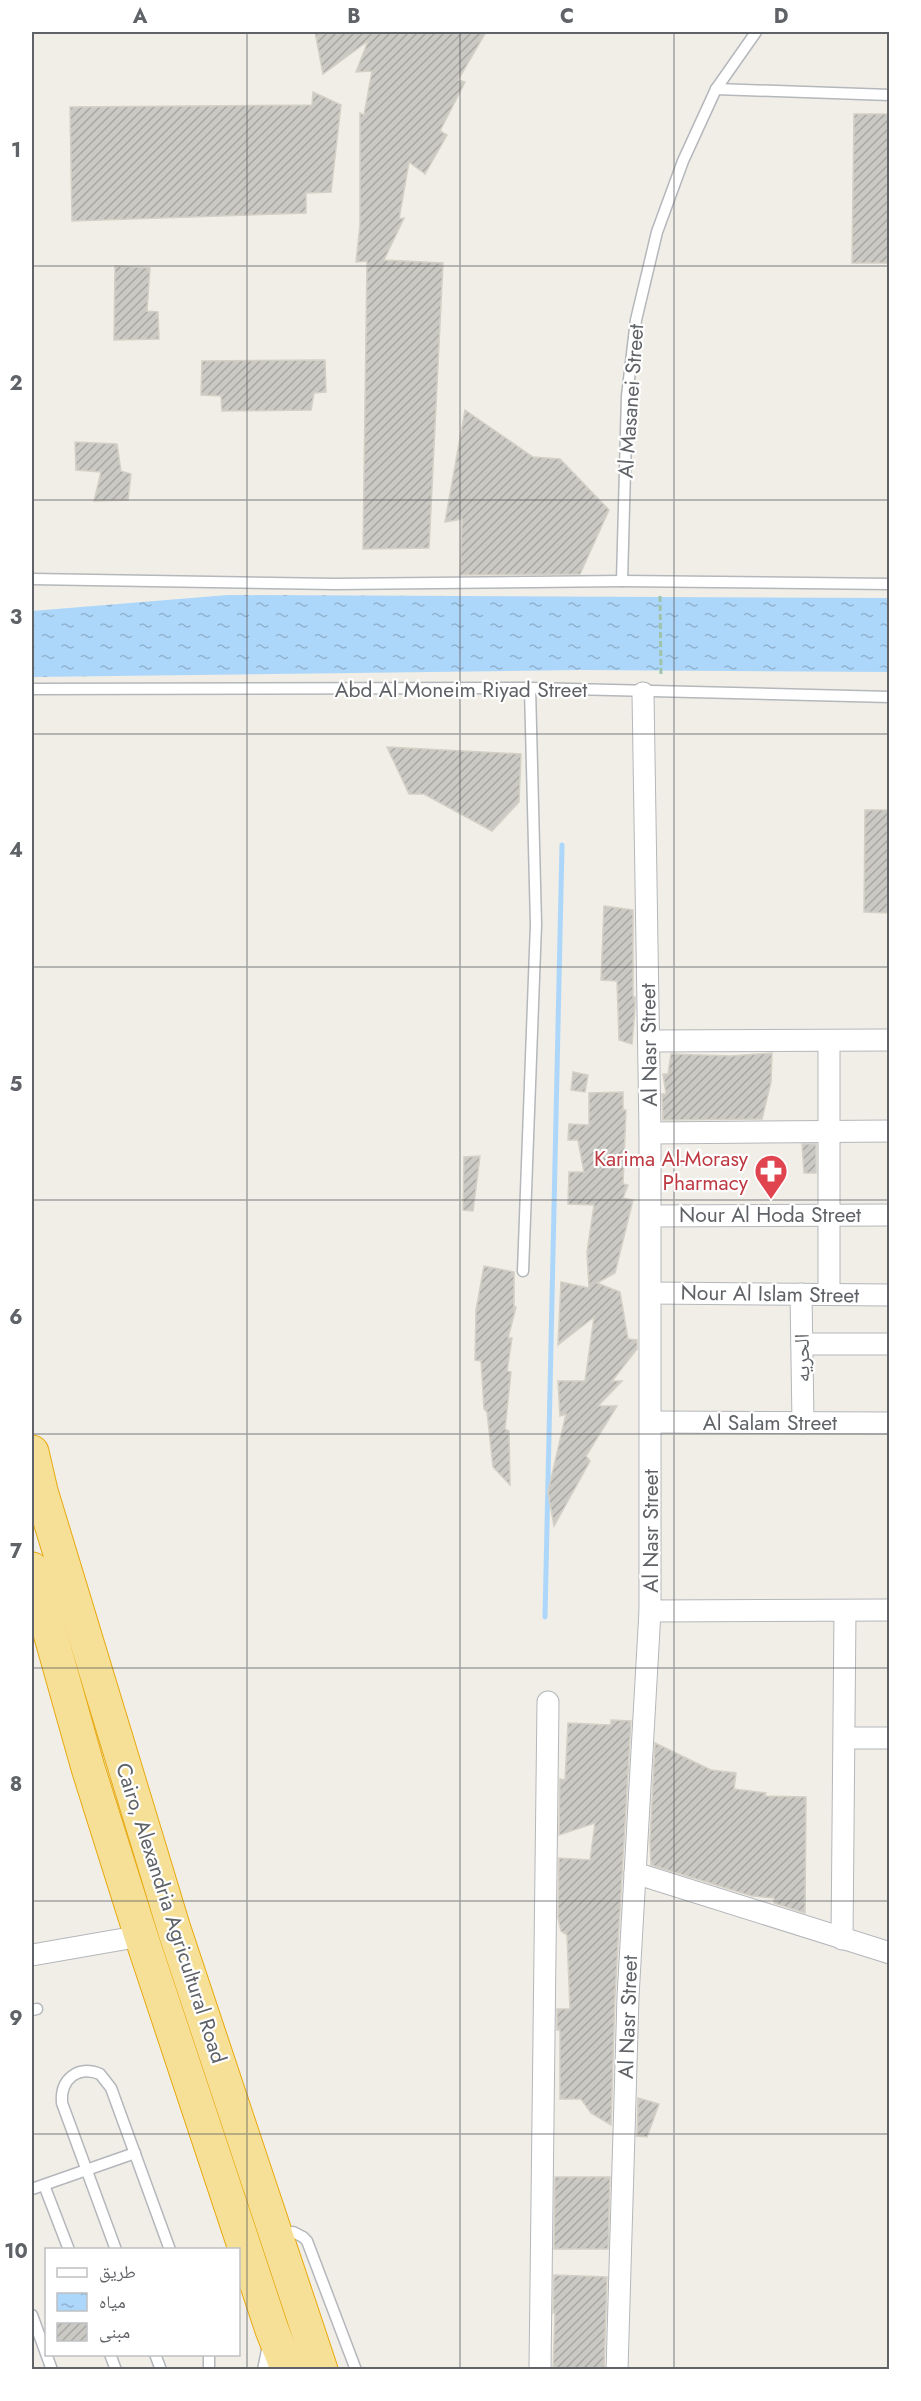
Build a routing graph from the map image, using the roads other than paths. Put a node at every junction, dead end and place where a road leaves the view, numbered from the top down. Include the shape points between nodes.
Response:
1 (756, 32) edge
2 (716, 89) junction
3 (890, 95) edge
4 (32, 579) edge
5 (622, 581) junction
6 (890, 584) edge
7 (530, 688) junction
8 (32, 689) edge
9 (652, 693) junction
10 (890, 697) edge
11 (890, 1040) edge
12 (649, 1041) junction
13 (828, 1041) junction
14 (890, 1131) edge
15 (829, 1132) junction
16 (650, 1133) junction
17 (829, 1215) junction
18 (890, 1215) edge
19 (651, 1216) junction
20 (523, 1271) dead end
21 (651, 1293) junction
22 (801, 1294) junction
23 (829, 1294) junction
24 (890, 1295) edge
25 (802, 1344) junction
26 (890, 1344) edge
27 (651, 1422) junction
28 (804, 1423) junction
29 (890, 1423) edge
30 (32, 1452) edge
31 (32, 1569) edge
32 (890, 1610) edge
33 (650, 1611) junction
34 (845, 1611) junction
35 (548, 1702) dead end
36 (845, 1738) junction
37 (890, 1738) edge
38 (635, 1873) junction
39 (141, 1936) junction
40 (842, 1939) junction
41 (890, 1953) edge
42 (32, 1955) edge
43 (135, 2153) junction
44 (86, 2170) junction
45 (44, 2184) junction
46 (32, 2189) edge
47 (276, 2238) junction
48 (68, 2248) edge
49 (115, 2248) edge
50 (169, 2248) edge
51 (32, 2315) edge
52 (272, 2330) junction
53 (45, 2351) edge
54 (110, 2356) edge
55 (155, 2356) edge
56 (116, 2370) edge
57 (161, 2370) edge
58 (263, 2370) edge
59 (288, 2370) edge
60 (321, 2370) edge
61 (356, 2370) edge
62 (540, 2370) edge
63 (617, 2370) edge

1 - 2 lane, Al Masanei Street
2 - 3 lane
2 - 5 lane, Al Masanei Street via 683,161 657,232 636,320 627,396
4 - 5 lane via 335,584
5 - 6 lane
7 - 8 lane, Abd Al Moneim Riyad Street
7 - 9 lane, Abd Al Moneim Riyad Street
7 - 20 lane via 536,924
9 - 10 lane, Abd Al Moneim Riyad Street
9 - 12 street, Al Nasr Street
11 - 13 street
12 - 13 street
12 - 16 street, Al Nasr Street
13 - 15 street
14 - 15 street
15 - 16 street
15 - 17 street
16 - 19 street, Al Nasr Street
17 - 18 street, Nour Al Hoda Street
17 - 19 street, Nour Al Hoda Street
17 - 23 street
19 - 21 street, Al Nasr Street
21 - 22 street, Nour Al Islam Street
21 - 27 street, Al Nasr Street
22 - 23 street, Nour Al Islam Street
22 - 25 street, الحريه
23 - 24 street, Nour Al Islam Street
25 - 26 street
25 - 28 street, الحريه
27 - 28 street, Al Salam Street
27 - 33 street, Al Nasr Street
28 - 29 street, Al Salam Street
30 - 47 highway, Cairo, Alexandria Agricultural Road via 174,1929
31 - 39 highway, Cairo, Alexandria Agricultural Road
32 - 34 street
33 - 34 street
33 - 38 street, Al Nasr Street
34 - 36 street
35 - 62 street
36 - 37 street
36 - 40 street
38 - 40 street
38 - 63 street, Al Nasr Street via 627,2009
39 - 42 street
39 - 52 highway, Cairo, Alexandria Agricultural Road
40 - 41 street
43 - 44 lane
43 - 44 lane via 106,2080 92,2071 75,2073 63,2086 62,2103
43 - 50 lane
44 - 45 lane
44 - 49 lane
45 - 46 lane
45 - 48 lane
47 - 60 highway, Cairo, Alexandria Agricultural Road
47 - 61 lane via 293,2232 307,2241
51 - 53 lane
52 - 58 lane
52 - 59 highway, Cairo, Alexandria Agricultural Road
54 - 56 lane
55 - 57 lane

